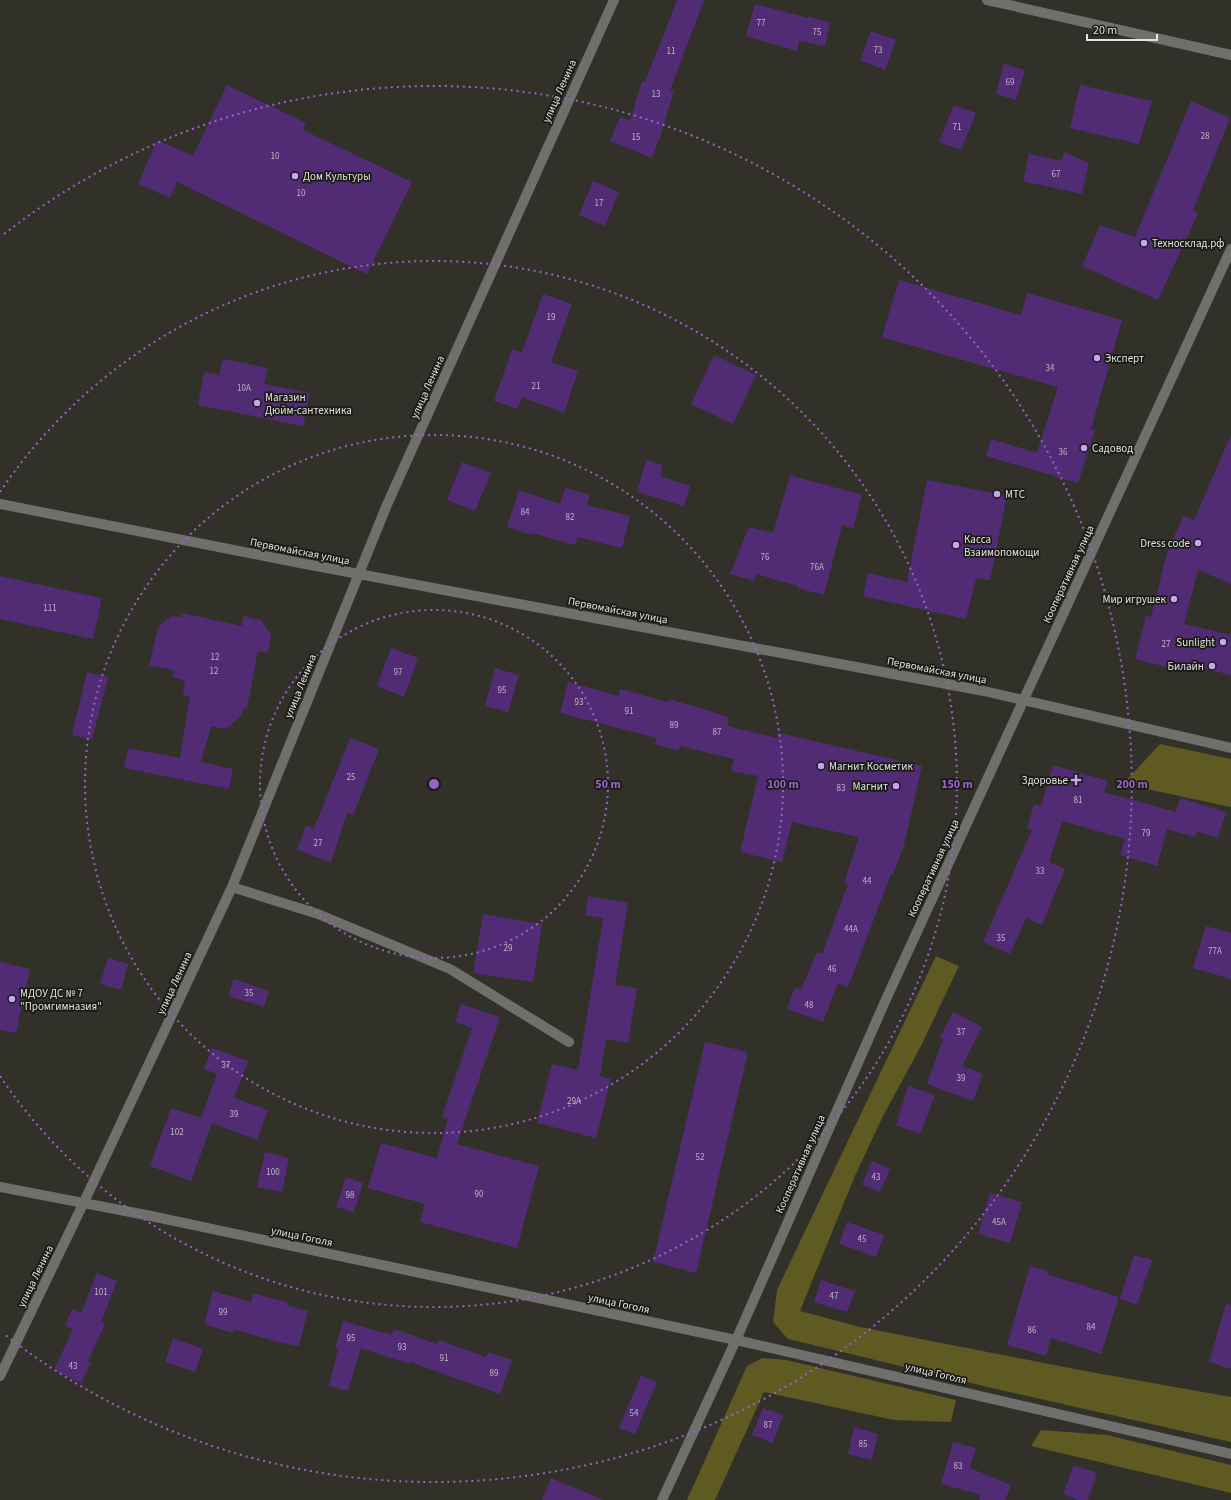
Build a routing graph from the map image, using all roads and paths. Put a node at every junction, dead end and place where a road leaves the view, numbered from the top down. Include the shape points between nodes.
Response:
1 (614, 0) edge
2 (987, 0) edge
3 (1231, 55) edge
4 (1231, 249) edge
5 (0, 504) edge
6 (358, 574) junction
7 (1024, 701) junction
8 (1231, 748) edge
9 (232, 887) junction
10 (569, 1042) dead end
11 (0, 1187) edge
12 (84, 1202) junction
13 (736, 1340) junction
14 (0, 1376) edge
15 (1231, 1454) edge
16 (662, 1500) edge

1 - 6 street, улица Ленина
2 - 3 street
4 - 7 street, Кооперативная улица
5 - 6 street, Первомайская улица
6 - 7 street, Первомайская улица via 984,691
6 - 9 street, улица Ленина
7 - 8 street, Первомайская улица
7 - 13 street, Кооперативная улица via 887,997
9 - 10 street via 318,914 450,969
9 - 12 street, улица Ленина
11 - 12 street, улица Гоголя via 50,1198
12 - 13 street, улица Гоголя
12 - 14 street, улица Ленина
13 - 15 street, улица Гоголя
13 - 16 street, Кооперативная улица

